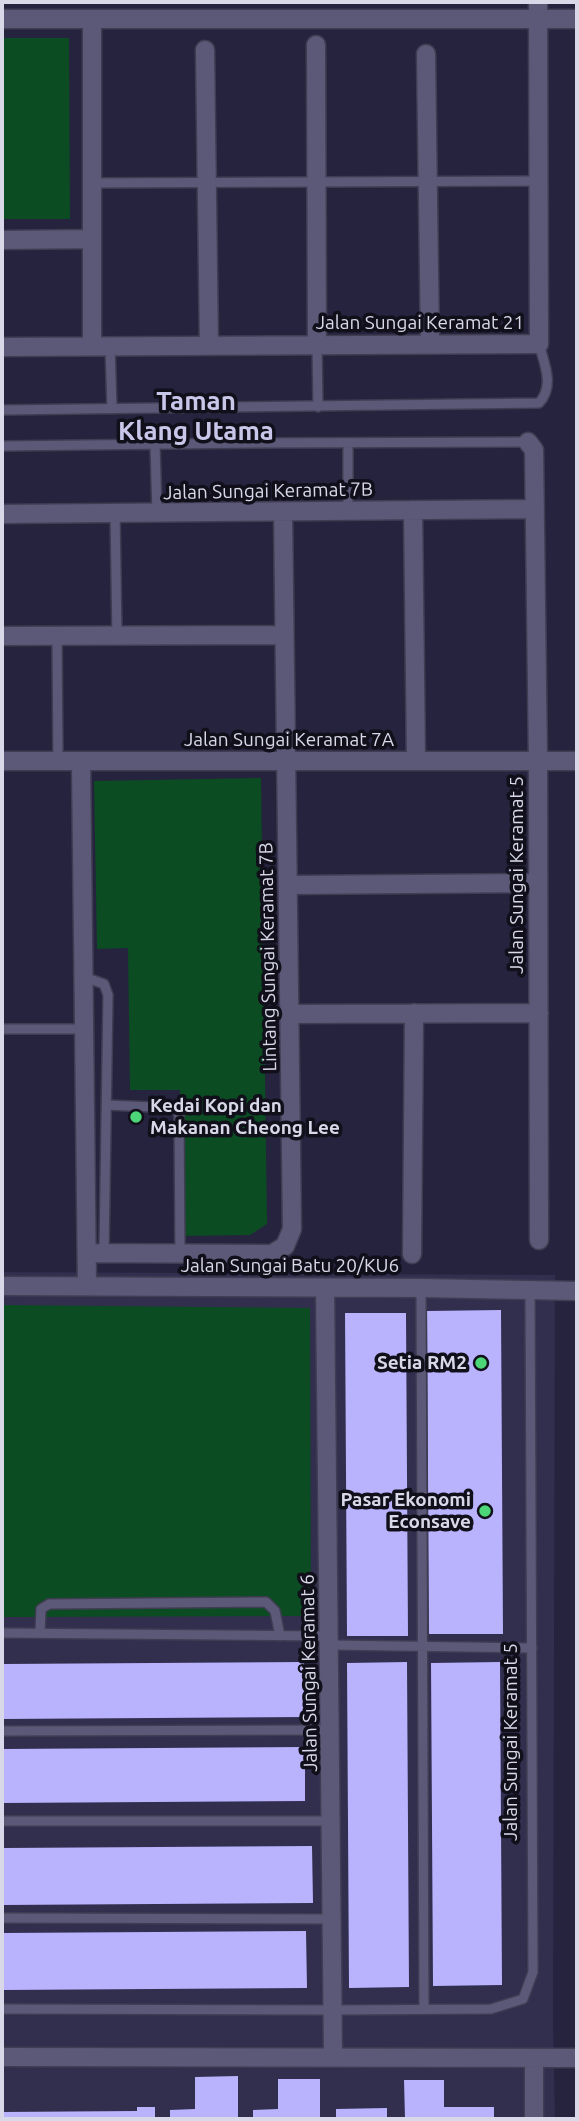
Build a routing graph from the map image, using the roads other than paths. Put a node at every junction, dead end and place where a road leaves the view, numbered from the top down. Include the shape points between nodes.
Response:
1 (538, 10) edge
2 (2, 19) edge
3 (92, 19) junction
4 (577, 19) edge
5 (316, 45) dead end
6 (205, 50) dead end
7 (426, 54) dead end
8 (428, 181) junction
9 (539, 181) junction
10 (316, 182) junction
11 (92, 183) junction
12 (207, 183) junction
13 (92, 239) junction
14 (2, 240) edge
15 (429, 344) junction
16 (539, 344) junction
17 (317, 345) junction
18 (101, 346) junction
19 (209, 346) junction
20 (2, 347) edge
21 (318, 407) junction
22 (112, 409) junction
23 (2, 410) edge
24 (528, 442) joint
25 (348, 443) junction
26 (155, 444) junction
27 (2, 446) edge
28 (535, 509) junction
29 (413, 510) junction
30 (348, 511) junction
31 (284, 512) junction
32 (115, 513) junction
33 (157, 513) junction
34 (2, 514) edge
35 (284, 635) junction
36 (2, 636) edge
37 (57, 636) junction
38 (117, 636) junction
39 (2, 761) edge
40 (58, 761) junction
41 (81, 761) junction
42 (286, 761) junction
43 (416, 761) junction
44 (538, 761) junction
45 (577, 761) edge
46 (538, 883) junction
47 (288, 885) junction
48 (83, 977) junction
49 (414, 1013) junction
50 (538, 1013) junction
51 (289, 1014) junction
52 (2, 1028) edge
53 (84, 1029) junction
54 (107, 1105) junction
55 (539, 1240) dead end
56 (96, 1253) junction
57 (180, 1254) junction
58 (412, 1254) dead end
59 (2, 1286) edge
60 (87, 1286) junction
61 (421, 1287) junction
62 (325, 1288) junction
63 (530, 1290) junction
64 (577, 1291) edge
65 (2, 1633) edge
66 (40, 1633) junction
67 (280, 1636) junction
68 (330, 1641) junction
69 (424, 1647) junction
70 (531, 1648) junction
71 (330, 1730) junction
72 (2, 1731) edge
73 (2, 1821) edge
74 (331, 1821) junction
75 (2, 1918) edge
76 (332, 1919) junction
77 (2, 2009) edge
78 (332, 2010) junction
79 (425, 2010) junction
80 (2, 2057) edge
81 (333, 2057) junction
82 (534, 2058) junction
83 (577, 2058) edge
84 (534, 2119) edge

1 - 3 street
1 - 4 street
1 - 9 street, Jalan Sungai Keramat 21
2 - 3 street
3 - 11 street
5 - 10 street
6 - 12 street
7 - 8 street
8 - 9 lane
8 - 10 lane
8 - 15 street
9 - 16 street, Jalan Sungai Keramat 21
10 - 12 lane
10 - 17 street
11 - 12 lane
11 - 13 street
12 - 19 street
13 - 14 street
13 - 18 street
15 - 16 street, Jalan Sungai Keramat 21
15 - 17 street, Jalan Sungai Keramat 21
16 - 21 lane via 548,389 538,402
17 - 19 street, Jalan Sungai Keramat 21
17 - 21 lane
18 - 19 street, Jalan Sungai Keramat 21
18 - 20 street, Jalan Sungai Keramat 21
18 - 22 lane
21 - 22 lane
22 - 23 lane
24 - 25 lane
24 - 28 street, Jalan Sungai Keramat 5 via 534,450
25 - 26 lane
25 - 30 lane
26 - 27 lane
26 - 33 lane
28 - 29 street, Jalan Sungai Keramat 7B
28 - 44 street, Jalan Sungai Keramat 5
29 - 30 street, Jalan Sungai Keramat 7B
29 - 43 street
30 - 31 street, Jalan Sungai Keramat 7B
31 - 33 street, Jalan Sungai Keramat 7B
31 - 35 street, Lintang Sungai Keramat 7B
32 - 33 street, Jalan Sungai Keramat 7B
32 - 34 street, Jalan Sungai Keramat 7B
32 - 38 lane
35 - 38 street
35 - 42 street, Lintang Sungai Keramat 7B
36 - 37 street
37 - 38 street
37 - 40 lane
39 - 40 street, Jalan Sungai Keramat 7A
40 - 41 street, Jalan Sungai Keramat 7A
41 - 42 street, Jalan Sungai Keramat 7A
41 - 48 street
42 - 43 street, Jalan Sungai Keramat 7A
42 - 47 street, Lintang Sungai Keramat 7B
43 - 44 street, Jalan Sungai Keramat 7A
44 - 45 street, Jalan Sungai Keramat 7A
44 - 46 street, Jalan Sungai Keramat 5
46 - 47 street
46 - 50 street, Jalan Sungai Keramat 5
47 - 51 street, Lintang Sungai Keramat 7B
48 - 53 street
48 - 54 lane via 104,984 108,995
49 - 50 street
49 - 51 street
49 - 58 street
50 - 55 street, Jalan Sungai Keramat 5
51 - 57 street, Lintang Sungai Keramat 7B via 292,1229 285,1246 272,1254
52 - 53 lane
53 - 56 street
54 - 56 lane
54 - 57 lane via 175,1108 179,1115
56 - 57 street, Lintang Sungai Keramat 7B
56 - 60 street
59 - 60 street, Jalan Sungai Batu 20/KU6
60 - 62 street, Jalan Sungai Batu 20/KU6
61 - 62 street, Jalan Sungai Batu 20/KU6
61 - 63 street, Jalan Sungai Batu 20/KU6
61 - 69 lane
62 - 68 street, Jalan Sungai Keramat 6
63 - 64 street, Jalan Sungai Batu 20/KU6
63 - 70 lane, Jalan Sungai Keramat 5
65 - 66 lane
66 - 67 lane
66 - 67 lane via 41,1609 48,1604 266,1602 275,1611
67 - 68 lane
68 - 69 lane
68 - 71 street, Jalan Sungai Keramat 6
69 - 70 lane
69 - 79 lane
70 - 79 lane, Jalan Sungai Keramat 5 via 533,1972 523,1999 491,2009
71 - 72 lane
71 - 74 street, Jalan Sungai Keramat 6
73 - 74 lane
74 - 76 street, Jalan Sungai Keramat 6
75 - 76 lane
76 - 78 street, Jalan Sungai Keramat 6
77 - 78 lane, Jalan Sungai Keramat 5
78 - 79 lane, Jalan Sungai Keramat 5
78 - 81 street, Jalan Sungai Keramat 6
80 - 81 street
81 - 82 street
82 - 83 street
82 - 84 street

